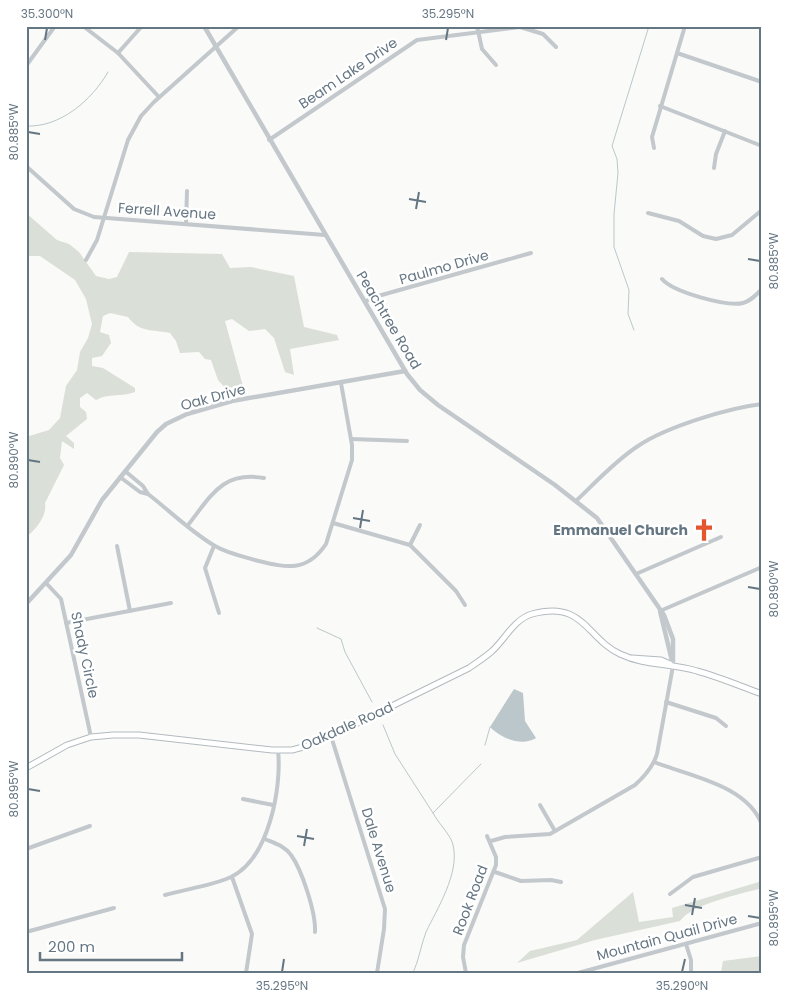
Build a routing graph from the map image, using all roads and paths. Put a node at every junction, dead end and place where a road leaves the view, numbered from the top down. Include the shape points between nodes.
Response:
1 (55, 26) edge
2 (83, 26) edge
3 (142, 26) edge
4 (204, 26) edge
5 (238, 26) edge
6 (477, 26) edge
7 (685, 26) edge
8 (477, 32) junction
9 (556, 47) dead end
10 (216, 48) junction
11 (118, 53) junction
12 (677, 53) junction
13 (27, 65) edge
14 (496, 65) dead end
15 (762, 82) edge
16 (159, 97) junction
17 (660, 106) junction
18 (725, 131) junction
19 (269, 140) junction
20 (762, 146) edge
21 (654, 148) dead end
22 (26, 166) edge
23 (714, 168) dead end
24 (187, 191) dead end
25 (760, 212) edge
26 (648, 213) dead end
27 (104, 219) junction
28 (762, 219) edge
29 (186, 223) junction
30 (324, 235) junction
31 (531, 253) dead end
32 (86, 260) dead end
33 (662, 279) dead end
34 (762, 289) edge
35 (364, 302) junction
36 (405, 371) junction
37 (341, 383) junction
38 (762, 404) edge
39 (351, 439) junction
40 (407, 441) dead end
41 (124, 471) junction
42 (120, 477) junction
43 (264, 478) dead end
44 (148, 494) junction
45 (577, 500) junction
46 (334, 523) junction
47 (188, 525) junction
48 (420, 525) dead end
49 (721, 537) dead end
50 (410, 545) junction
51 (117, 546) dead end
52 (214, 546) junction
53 (762, 568) edge
54 (636, 574) junction
55 (46, 583) junction
56 (171, 603) dead end
57 (26, 604) edge
58 (465, 605) dead end
59 (130, 611) junction
60 (660, 611) junction
61 (220, 613) dead end
62 (66, 623) junction
63 (672, 666) junction
64 (762, 694) edge
65 (666, 702) junction
66 (726, 726) dead end
67 (331, 736) junction
68 (91, 738) junction
69 (278, 750) junction
70 (654, 762) junction
71 (26, 768) edge
72 (243, 799) dead end
73 (273, 805) junction
74 (540, 805) dead end
75 (761, 823) edge
76 (90, 826) dead end
77 (555, 831) junction
78 (487, 836) dead end
79 (265, 839) junction
80 (491, 841) junction
81 (26, 849) edge
82 (762, 857) edge
83 (495, 872) junction
84 (232, 877) junction
85 (561, 882) dead end
86 (670, 894) dead end
87 (165, 895) dead end
88 (114, 908) dead end
89 (762, 923) edge
90 (26, 932) edge
91 (315, 932) dead end
92 (686, 944) junction
93 (246, 973) edge
94 (377, 973) edge
95 (466, 973) edge
96 (578, 973) edge
97 (691, 973) edge

1 - 13 street
2 - 11 street
3 - 11 street
4 - 10 street, Peachtree Road
5 - 10 street
6 - 8 street
7 - 12 street
8 - 9 street, Beam Lake Drive via 530,29 550,39
8 - 14 street via 482,49
8 - 19 street, Beam Lake Drive via 417,40
10 - 16 street
10 - 19 street, Peachtree Road
11 - 16 street
12 - 15 street
12 - 17 street
16 - 27 street via 141,116 128,140
17 - 18 street
17 - 21 street via 652,137
18 - 20 street
18 - 23 street
19 - 30 street, Peachtree Road
22 - 27 street, Ferrell Avenue via 74,209
24 - 29 street
25 - 26 street via 732,234 716,239 703,236 679,221
25 - 28 street
27 - 29 street, Ferrell Avenue
27 - 32 street
29 - 30 street, Ferrell Avenue
30 - 35 street, Peachtree Road
31 - 35 street, Paulmo Drive
33 - 34 street via 673,287 726,304 748,301
35 - 36 street, Peachtree Road
36 - 37 street, Oak Drive
36 - 45 street, Peachtree Road via 438,405
37 - 39 street
37 - 41 street, Oak Drive via 236,400 187,414 162,427
38 - 45 street via 703,419 650,439 624,457
39 - 40 street
39 - 46 street via 351,466
41 - 42 street, Oak Drive
41 - 44 street
42 - 44 street
42 - 55 street, Oak Drive via 99,505 76,549
43 - 47 street via 240,477 226,482
44 - 47 street
45 - 54 street, Peachtree Road via 604,526
46 - 50 street
46 - 52 street via 319,554 299,566 279,566
47 - 52 street
48 - 50 street
49 - 54 street
50 - 58 street via 456,591
51 - 59 street
52 - 61 street via 205,568
53 - 60 street
54 - 60 street, Peachtree Road
55 - 57 street, Oak Drive
55 - 62 street, Shady Circle via 59,595
56 - 59 street
59 - 62 street
60 - 63 street, Peachtree Road via 673,639
62 - 68 street, Shady Circle
63 - 64 main road, Oakdale Road via 697,671
63 - 65 street, Peachtree Road
63 - 67 main road, Oakdale Road via 661,660 620,654 578,618 565,613 538,613 521,620 491,652 469,668
65 - 66 street via 716,718
65 - 70 street, Peachtree Road
67 - 69 main road, Oakdale Road via 307,746
67 - 94 street, Dale Avenue via 385,909
68 - 69 main road, Oakdale Road via 139,735
68 - 71 main road, Oakdale Road via 67,746
69 - 73 street via 279,773
70 - 75 street via 734,793 752,807
70 - 77 street, Peachtree Road via 635,785
72 - 73 street
73 - 79 street
74 - 77 street
76 - 81 street
77 - 80 street, Peachtree Road
78 - 80 street, Rook Road
79 - 84 street via 255,856
79 - 91 street via 282,846 291,855 307,893 316,922
80 - 83 street, Rook Road via 496,857
82 - 86 street via 693,877
83 - 85 street via 521,881
83 - 95 street, Rook Road via 464,945 462,958
84 - 87 street
84 - 93 street via 252,934
88 - 90 street
89 - 92 street, Mountain Quail Drive
92 - 96 street, Mountain Quail Drive
92 - 97 street

